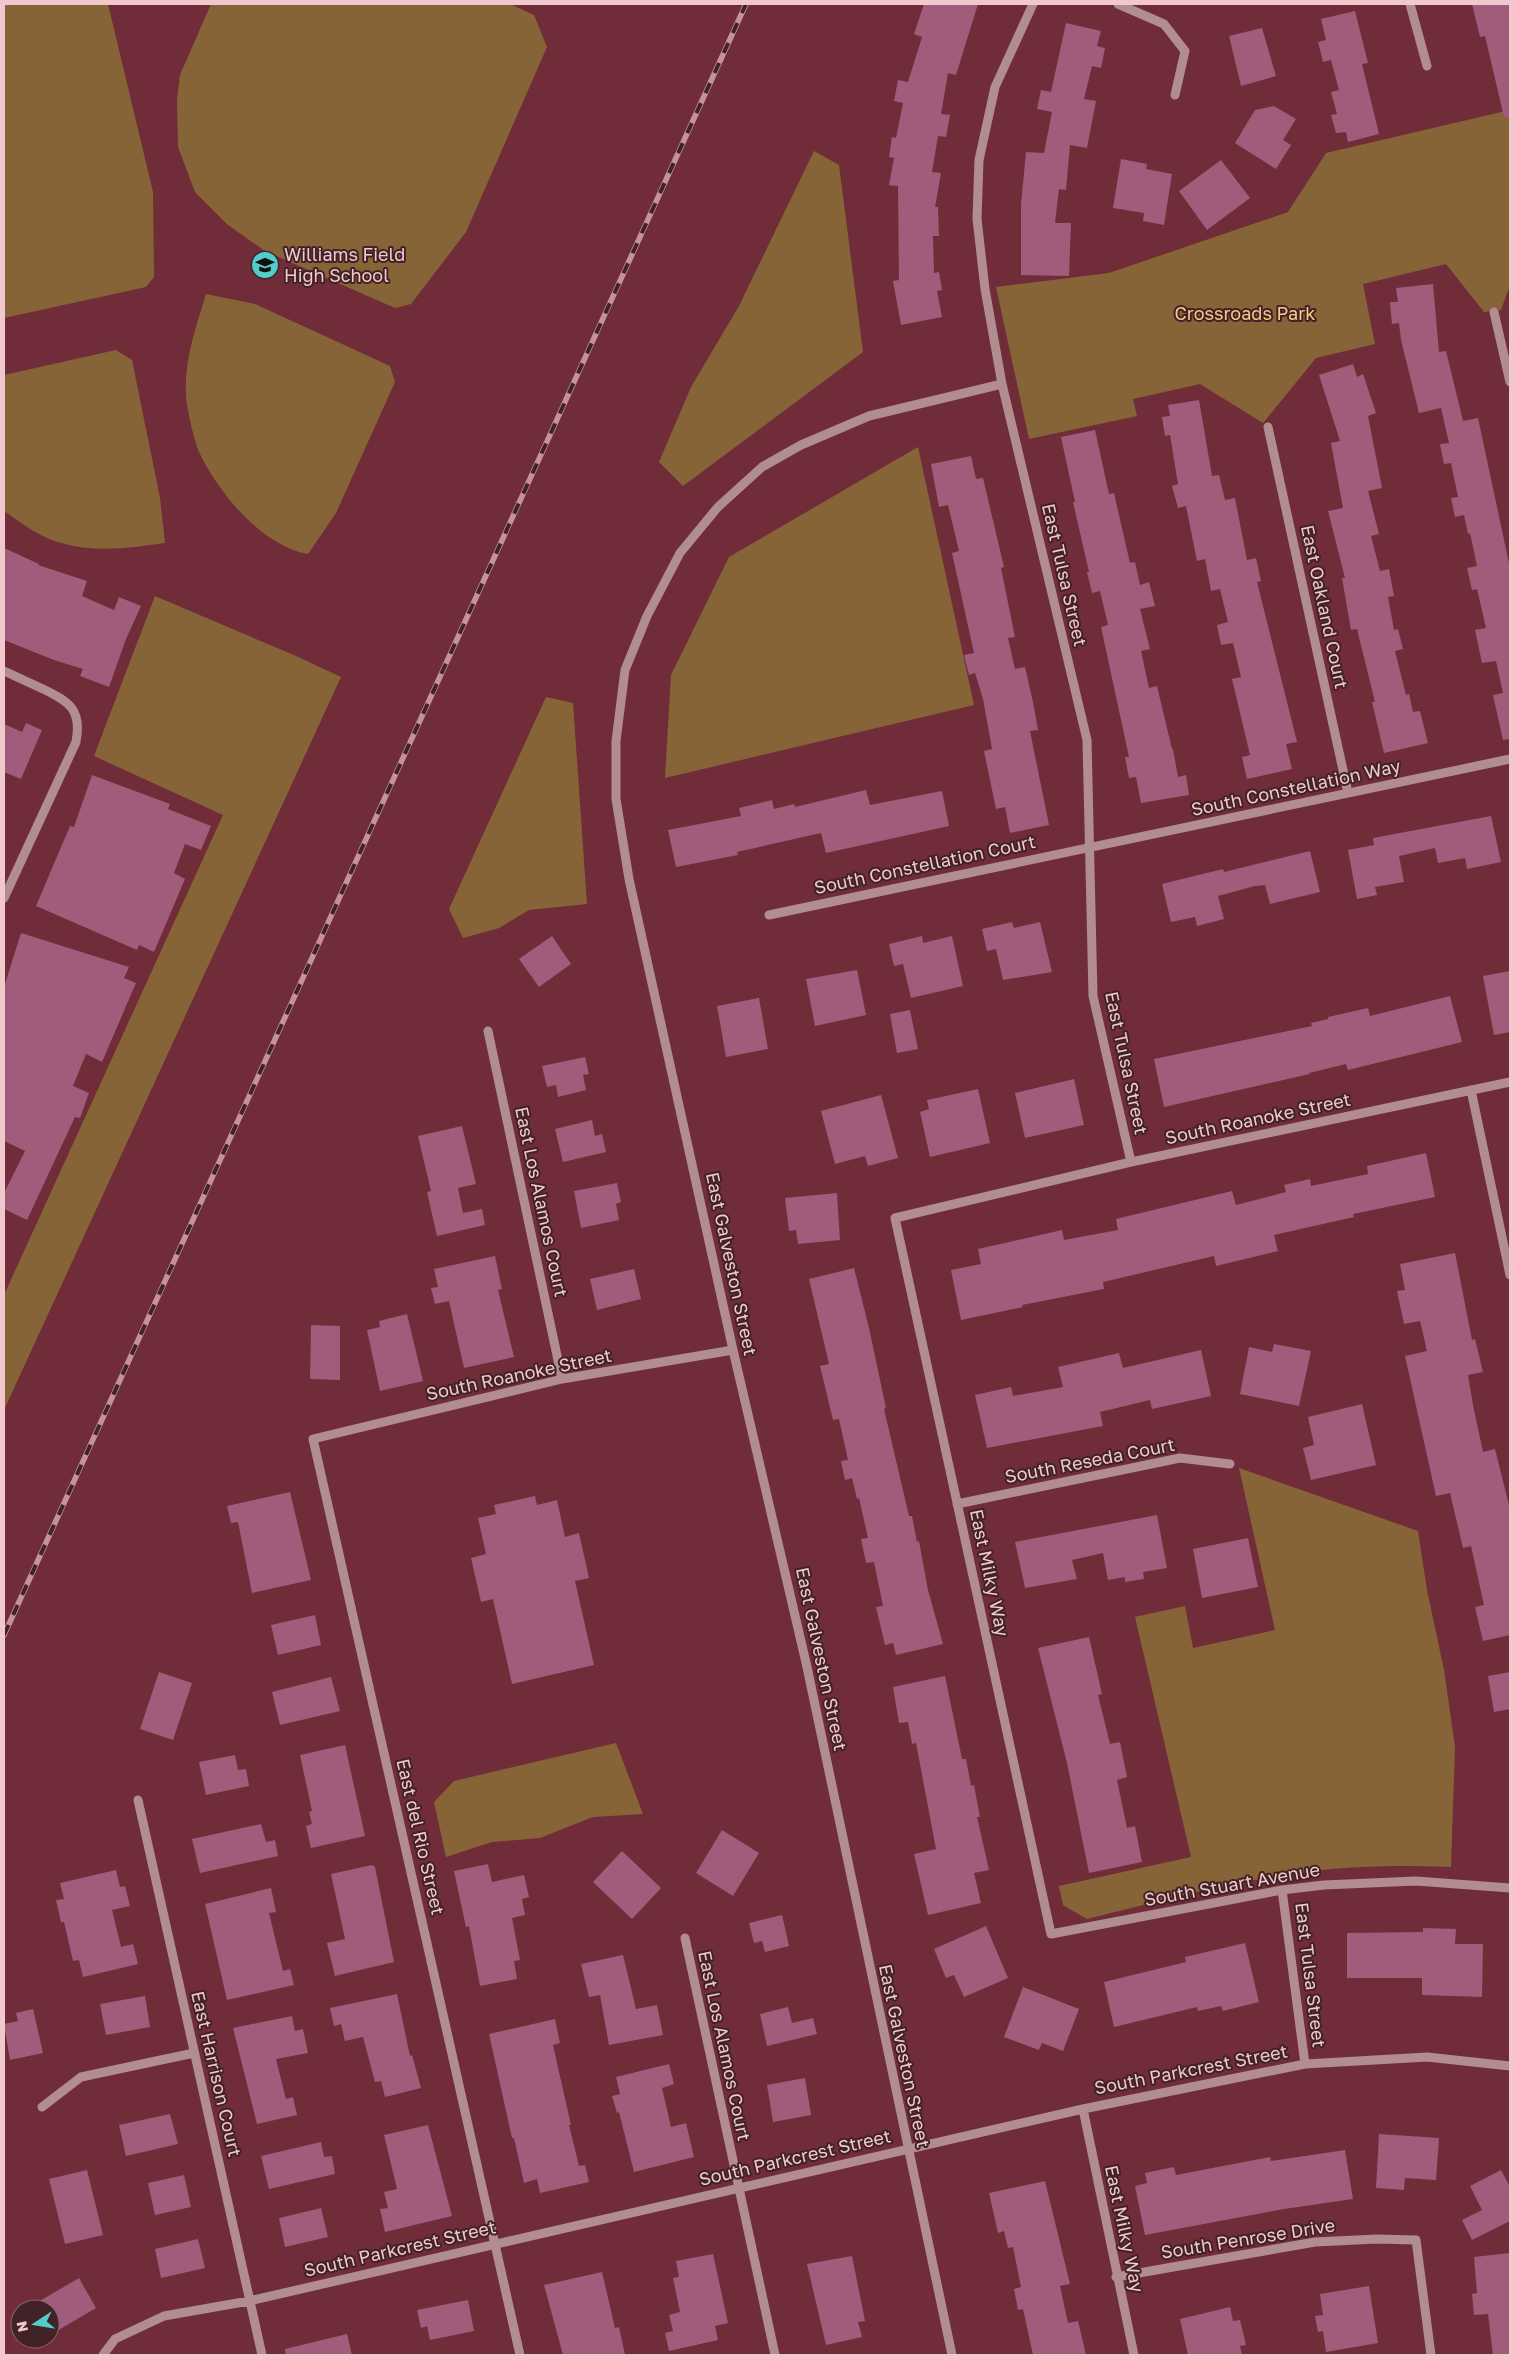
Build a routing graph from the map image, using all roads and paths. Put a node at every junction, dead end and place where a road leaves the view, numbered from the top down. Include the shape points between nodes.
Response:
1 (1033, 4) edge
2 (1118, 4) edge
3 (1410, 4) edge
4 (1428, 66) dead end
5 (1175, 95) dead end
6 (1494, 312) dead end
7 (1510, 382) edge
8 (1002, 384) junction
9 (1268, 427) dead end
10 (4, 672) edge
11 (1510, 759) edge
12 (1348, 794) junction
13 (1089, 848) junction
14 (4, 898) edge
15 (769, 914) dead end
16 (488, 1031) dead end
17 (1510, 1082) edge
18 (1471, 1090) junction
19 (1131, 1162) junction
20 (896, 1218) joint
21 (1510, 1275) edge
22 (733, 1350) junction
23 (562, 1380) junction
24 (313, 1439) joint
25 (1230, 1464) dead end
26 (957, 1504) junction
27 (138, 1800) dead end
28 (1510, 1888) edge
29 (1282, 1890) junction
30 (1051, 1934) joint
31 (685, 1938) dead end
32 (194, 2053) junction
33 (1305, 2064) junction
34 (1510, 2066) edge
35 (42, 2107) dead end
36 (1083, 2109) junction
37 (907, 2148) junction
38 (738, 2189) junction
39 (496, 2243) junction
40 (1116, 2277) junction
41 (250, 2300) junction
42 (104, 2355) edge
43 (262, 2355) edge
44 (520, 2355) edge
45 (775, 2355) edge
46 (952, 2355) edge
47 (1134, 2355) edge
48 (1432, 2355) edge

1 - 8 street, East Tulsa Street via 995,87 979,160 977,219 985,289
2 - 5 street via 1164,24 1185,51
3 - 4 street
6 - 7 street
8 - 13 street, East Tulsa Street via 1087,740
8 - 22 street, East Galveston Street via 869,416 801,445 762,468 718,507 680,552 647,616 625,670 616,741 616,799 631,889
9 - 12 street, East Oakland Court
10 - 14 street via 61,698 76,715 78,729 76,742
11 - 12 street, South Constellation Way
12 - 13 street, South Constellation Way
13 - 15 street, South Constellation Court
13 - 19 street, East Tulsa Street via 1093,996
16 - 23 street, East Los Alamos Court
17 - 18 street, South Roanoke Street
18 - 19 street, South Roanoke Street
18 - 21 street
19 - 20 street, South Roanoke Street
20 - 26 street, East Milky Way
22 - 23 street, South Roanoke Street
22 - 37 street, East Galveston Street via 807,1667
23 - 24 street, South Roanoke Street
24 - 39 street, East del Rio Street
25 - 26 street, South Reseda Court via 1180,1458
26 - 30 street, East Milky Way
27 - 32 street, East Harrison Court
28 - 29 street, South Stuart Avenue via 1416,1881
29 - 30 street, South Stuart Avenue
29 - 33 street, East Tulsa Street
31 - 38 street, East Los Alamos Court
32 - 35 street via 81,2077
32 - 41 street, East Harrison Court
33 - 34 street, South Parkcrest Street via 1427,2057
33 - 36 street, South Parkcrest Street
36 - 37 street, South Parkcrest Street
36 - 40 street, East Milky Way
37 - 38 street, South Parkcrest Street
37 - 46 street, East Galveston Street
38 - 39 street, South Parkcrest Street
38 - 45 street, East Los Alamos Court
39 - 41 street, South Parkcrest Street
39 - 44 street, East del Rio Street
40 - 47 street, East Milky Way
40 - 48 street, South Penrose Drive via 1316,2242 1416,2240
41 - 42 street, South Parkcrest Street via 164,2316 115,2339
41 - 43 street, East Harrison Court

